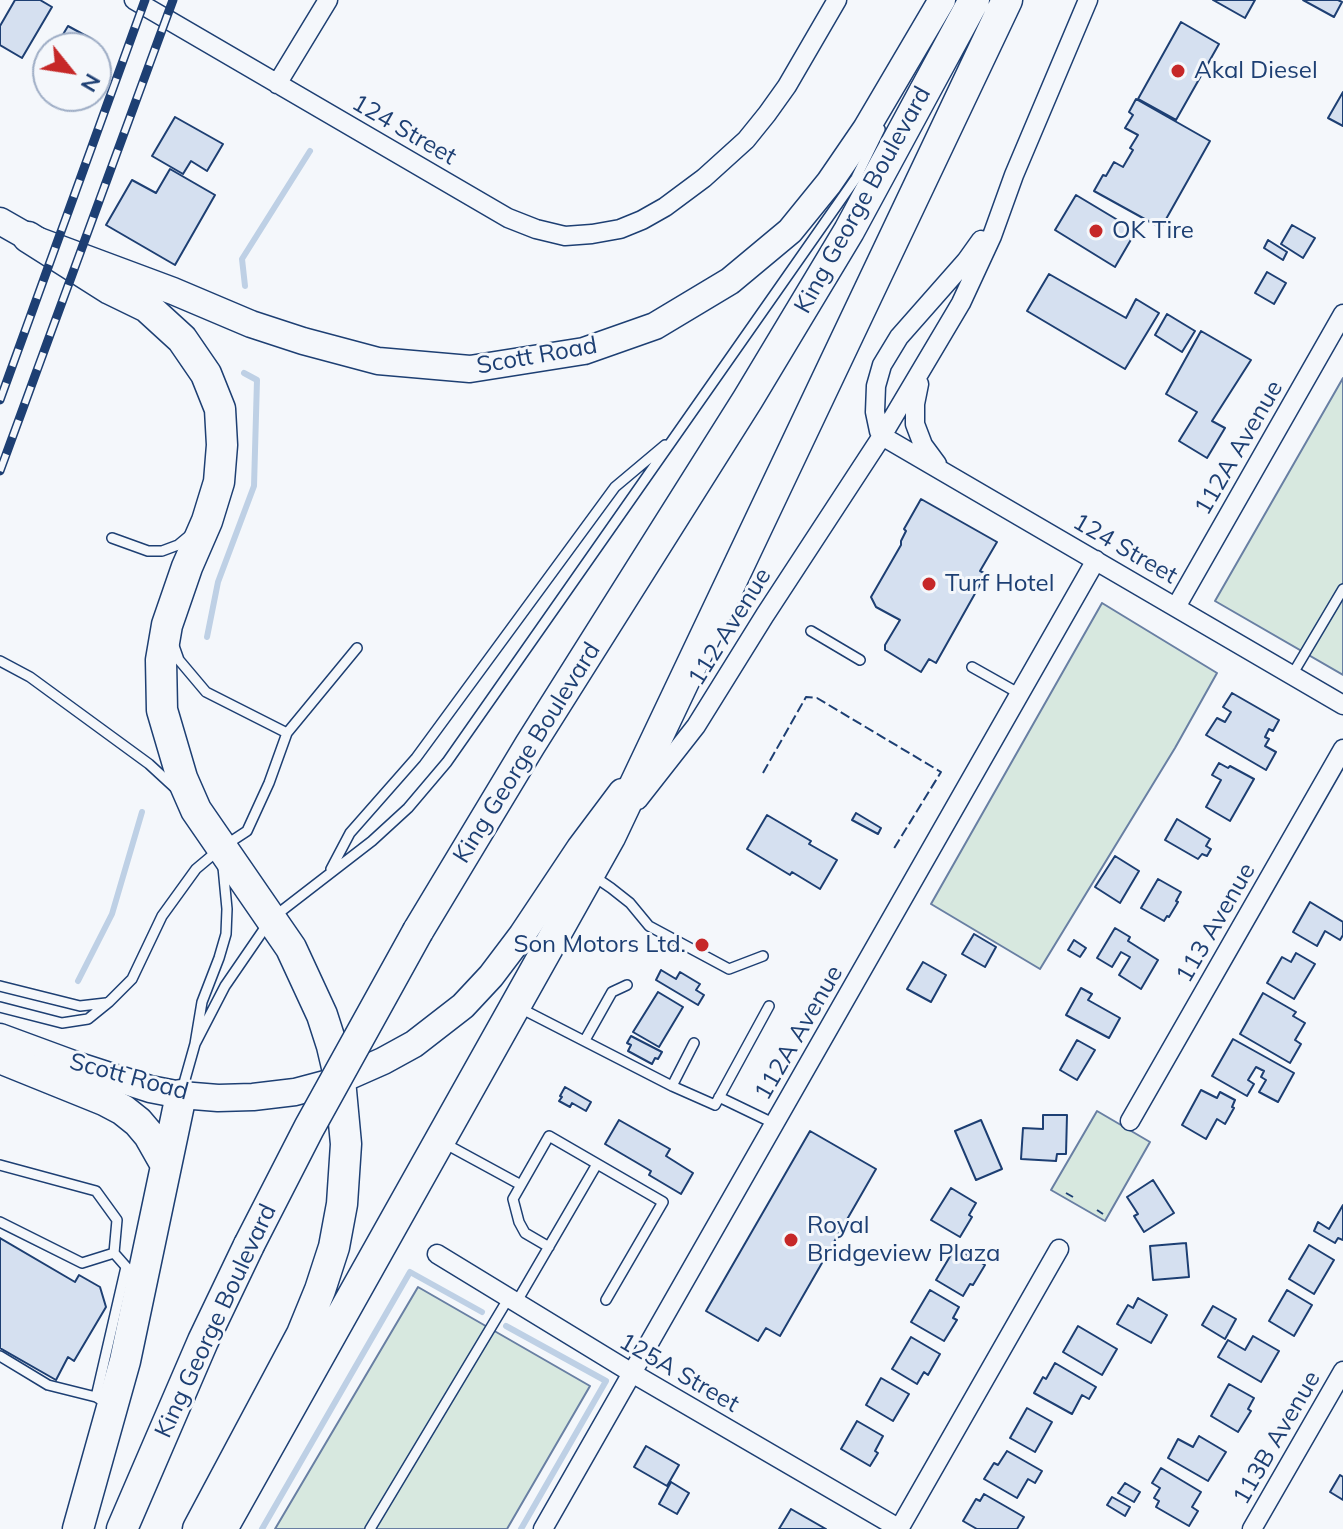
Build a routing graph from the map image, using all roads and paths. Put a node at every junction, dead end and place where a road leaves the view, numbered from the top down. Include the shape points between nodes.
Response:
1 (134, 0) edge
2 (328, 0) edge
3 (837, 0) edge
4 (942, 0) edge
5 (974, 0) edge
6 (1007, 0) edge
7 (1088, 0) edge
8 (277, 84) junction
9 (889, 109) dead end
10 (882, 123) dead end
11 (998, 215) junction
12 (0, 221) edge
13 (28, 237) junction
14 (1343, 314) edge
15 (924, 366) junction
16 (677, 435) junction
17 (882, 436) junction
18 (949, 474) junction
19 (207, 521) junction
20 (112, 538) dead end
21 (1096, 560) junction
22 (1343, 589) edge
23 (1176, 607) junction
24 (167, 625) junction
25 (811, 631) dead end
26 (357, 648) dead end
27 (860, 660) dead end
28 (0, 661) edge
29 (972, 667) dead end
30 (1292, 675) junction
31 (1020, 694) junction
32 (1343, 705) edge
33 (287, 733) junction
34 (1343, 749) edge
35 (643, 763) junction
36 (196, 810) junction
37 (610, 837) junction
38 (221, 848) junction
39 (329, 873) junction
40 (589, 874) junction
41 (271, 919) junction
42 (763, 956) dead end
43 (627, 985) dead end
44 (0, 986) edge
45 (109, 1002) junction
46 (515, 1005) junction
47 (769, 1006) dead end
48 (0, 1007) edge
49 (0, 1037) edge
50 (585, 1040) junction
51 (694, 1043) dead end
52 (195, 1044) junction
53 (0, 1058) edge
54 (340, 1080) junction
55 (672, 1086) junction
56 (181, 1095) junction
57 (719, 1097) junction
58 (1130, 1121) dead end
59 (775, 1124) junction
60 (439, 1140) junction
61 (597, 1164) junction
62 (0, 1165) edge
63 (166, 1165) junction
64 (521, 1185) junction
65 (0, 1222) edge
66 (549, 1247) junction
67 (1059, 1249) dead end
68 (114, 1253) junction
69 (437, 1254) dead end
70 (134, 1275) junction
71 (606, 1300) dead end
72 (512, 1301) junction
73 (0, 1356) edge
74 (1343, 1371) edge
75 (632, 1373) junction
76 (104, 1402) junction
77 (78, 1529) edge
78 (122, 1529) edge
79 (198, 1529) edge
80 (222, 1529) edge
81 (370, 1529) edge
82 (543, 1529) edge
83 (899, 1529) edge
84 (1252, 1529) edge

1 - 8 street, 124 Street
2 - 8 street
3 - 8 street, 124 Street via 787,86 746,140 665,207 620,229 592,234 565,236 508,218
4 - 9 lane
4 - 13 main road, Scott Road via 866,129 790,231 730,281 655,326 584,351 470,369 378,361 251,324
5 - 78 main road, King George Boulevard, bridge via 849,231 418,931 249,1245
6 - 35 main road, King George Boulevard
7 - 11 street, 112 Avenue
10 - 16 lane via 856,178
11 - 15 street, 112 Avenue via 973,279
11 - 17 street, 112 Avenue via 887,354 876,395
12 - 13 main road, Scott Road
13 - 19 main road via 147,307 182,339 206,374 220,409 222,445 219,482
14 - 23 street, 112A Avenue
15 - 17 street, 112 Avenue
15 - 18 street via 915,424 927,453
16 - 39 lane via 615,487 416,758 350,833
16 - 39 lane via 447,762 408,808
17 - 18 street, 124 Street
17 - 37 street, 112 Avenue via 696,726
18 - 21 street, 124 Street
19 - 20 lane via 162,551
19 - 24 main road
21 - 23 street, 124 Street
21 - 31 street, 112A Avenue
22 - 30 lane
23 - 30 street, 124 Street
24 - 33 lane via 179,660 206,692
24 - 36 main road via 162,710
25 - 27 lane
26 - 33 lane
28 - 36 lane via 149,764
29 - 31 lane
30 - 32 street, 124 Street
31 - 59 street, 112A Avenue
33 - 38 lane via 247,831
34 - 58 street, 113 Avenue
35 - 37 main road, King George Boulevard
35 - 54 main road, Scott Road via 522,935 463,1006 414,1044
36 - 38 main road
37 - 40 main road, King George Boulevard
38 - 41 main road
38 - 45 lane via 198,866 170,904 132,979
38 - 52 lane via 226,934 202,1002
39 - 41 lane
40 - 42 lane via 630,903 649,926 729,969
40 - 46 main road, King George Boulevard
41 - 52 lane via 225,986
41 - 54 main road via 291,948 322,1015
43 - 50 lane via 612,992
44 - 45 lane via 80,1006
45 - 48 lane via 88,1019 62,1023
46 - 50 lane
46 - 60 main road, King George Boulevard
47 - 57 lane
49 - 56 main road, Scott Road
50 - 55 lane
51 - 55 lane
52 - 56 lane
53 - 63 main road via 123,1110 149,1135
54 - 56 main road, Scott Road via 253,1097
54 - 79 main road via 346,1144 334,1247 302,1334
55 - 57 lane via 715,1105
56 - 63 main road
57 - 59 lane
59 - 75 street, 112A Avenue
60 - 64 lane
60 - 80 main road, King George Boulevard
61 - 64 lane via 549,1136
61 - 66 lane
61 - 71 lane via 663,1202
62 - 68 lane via 96,1191 117,1220
63 - 70 main road
64 - 66 lane via 513,1199 519,1222 525,1233
65 - 68 lane via 82,1263
66 - 72 lane
67 - 83 street
68 - 70 lane
69 - 72 street, 125A Street
70 - 76 main road via 125,1361
72 - 75 street, 125A Street
72 - 81 lane
73 - 76 lane via 48,1385
74 - 84 street, 113B Avenue
75 - 82 street, 112A Avenue
75 - 83 street, 125A Street
76 - 77 main road

